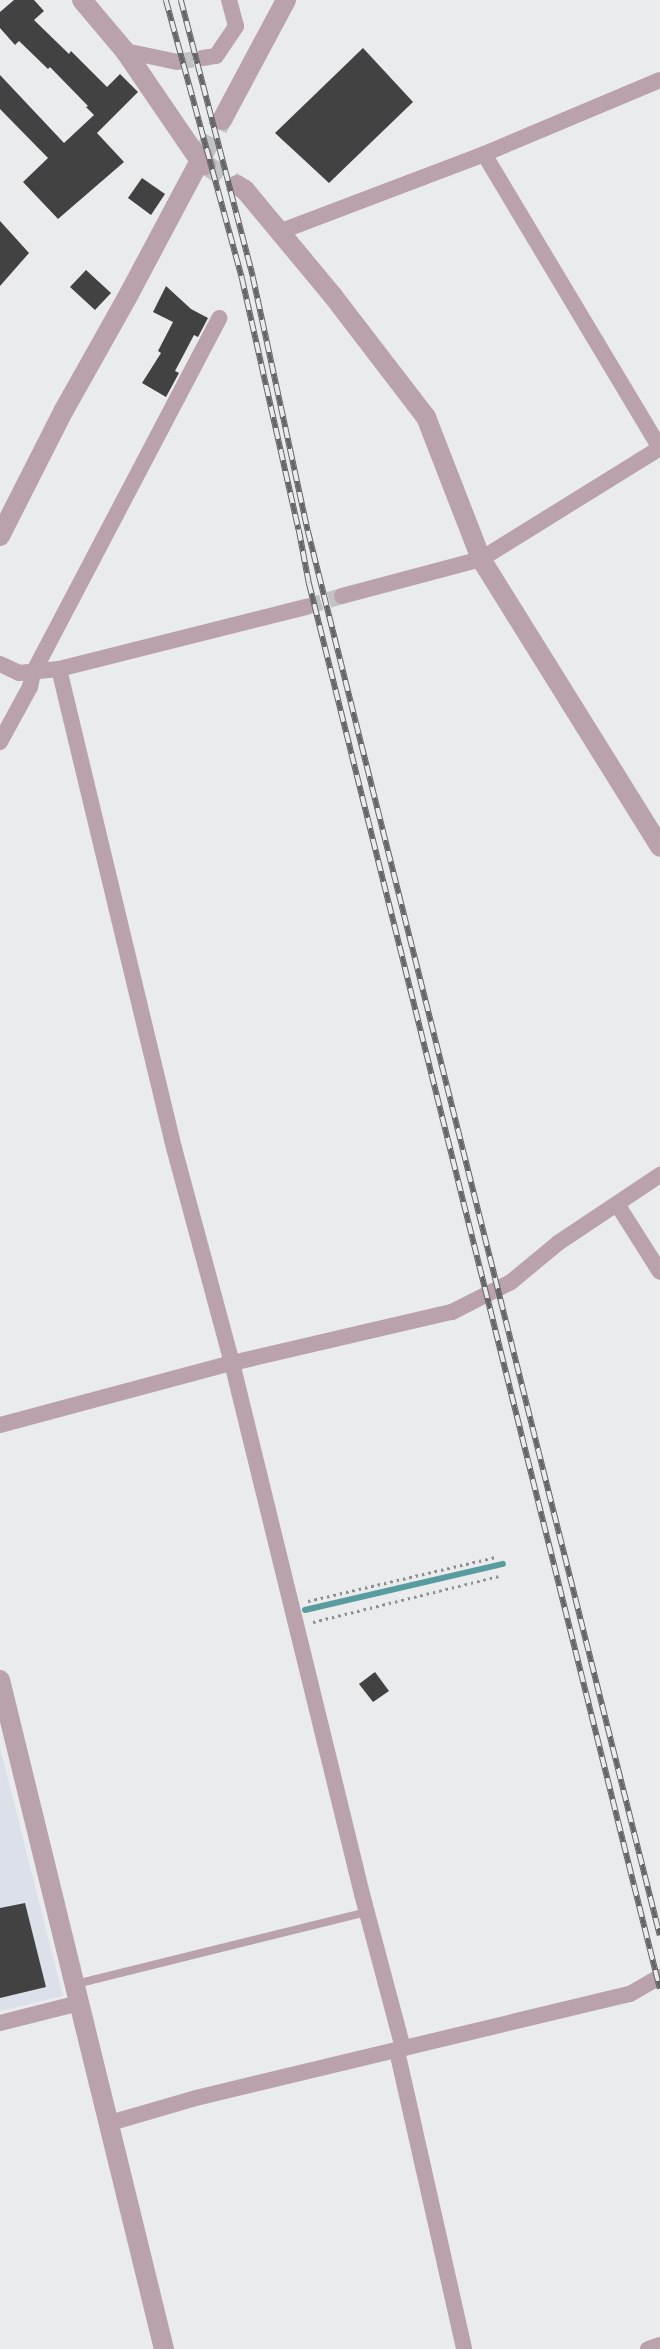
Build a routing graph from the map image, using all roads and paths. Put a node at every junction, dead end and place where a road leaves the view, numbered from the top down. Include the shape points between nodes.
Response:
1 (82, 0) edge
2 (229, 0) edge
3 (286, 0) edge
4 (125, 51) junction
5 (203, 58) tunnel mouth
6 (177, 62) tunnel mouth
7 (660, 80) edge
8 (222, 120) tunnel mouth
9 (484, 154) junction
10 (237, 185) tunnel mouth
11 (279, 232) junction
12 (219, 318) dead end
13 (660, 448) edge
14 (0, 536) edge
15 (481, 559) junction
16 (342, 596) tunnel mouth
17 (306, 607) tunnel mouth
18 (0, 664) edge
19 (58, 669) junction
20 (33, 673) junction
21 (0, 742) edge
22 (660, 847) edge
23 (660, 1175) edge
24 (617, 1204) junction
25 (660, 1272) edge
26 (232, 1363) junction
27 (0, 1425) edge
28 (496, 1557) dead end
29 (499, 1576) dead end
30 (290, 1605) junction
31 (296, 1627) junction
32 (0, 1680) edge
33 (366, 1912) junction
34 (660, 1977) edge
35 (77, 1994) junction
36 (0, 2023) edge
37 (400, 2050) junction
38 (110, 2123) junction
39 (660, 2345) edge
40 (164, 2349) edge
41 (464, 2349) edge
42 (648, 2349) edge

1 - 4 street
2 - 5 street via 236,26 216,56
3 - 8 street
4 - 6 street
4 - 14 street via 203,160 64,410
7 - 9 street
9 - 11 street
9 - 13 street
10 - 11 street via 246,190
11 - 15 street via 426,417
12 - 20 street
13 - 15 street
15 - 16 street
15 - 22 street
17 - 19 street
18 - 20 street via 19,673
19 - 20 street
19 - 26 street via 174,1148
20 - 21 street via 30,687
23 - 24 street
24 - 25 street
24 - 26 street via 558,1244 511,1282 452,1312
26 - 27 street
26 - 30 street
28 - 30 path
29 - 31 path
30 - 31 street
31 - 33 street
32 - 35 street
33 - 35 lane
33 - 37 street
34 - 37 street via 630,1994
35 - 36 street
35 - 38 street
37 - 38 street via 196,2098
37 - 41 street
38 - 40 street
39 - 42 street

